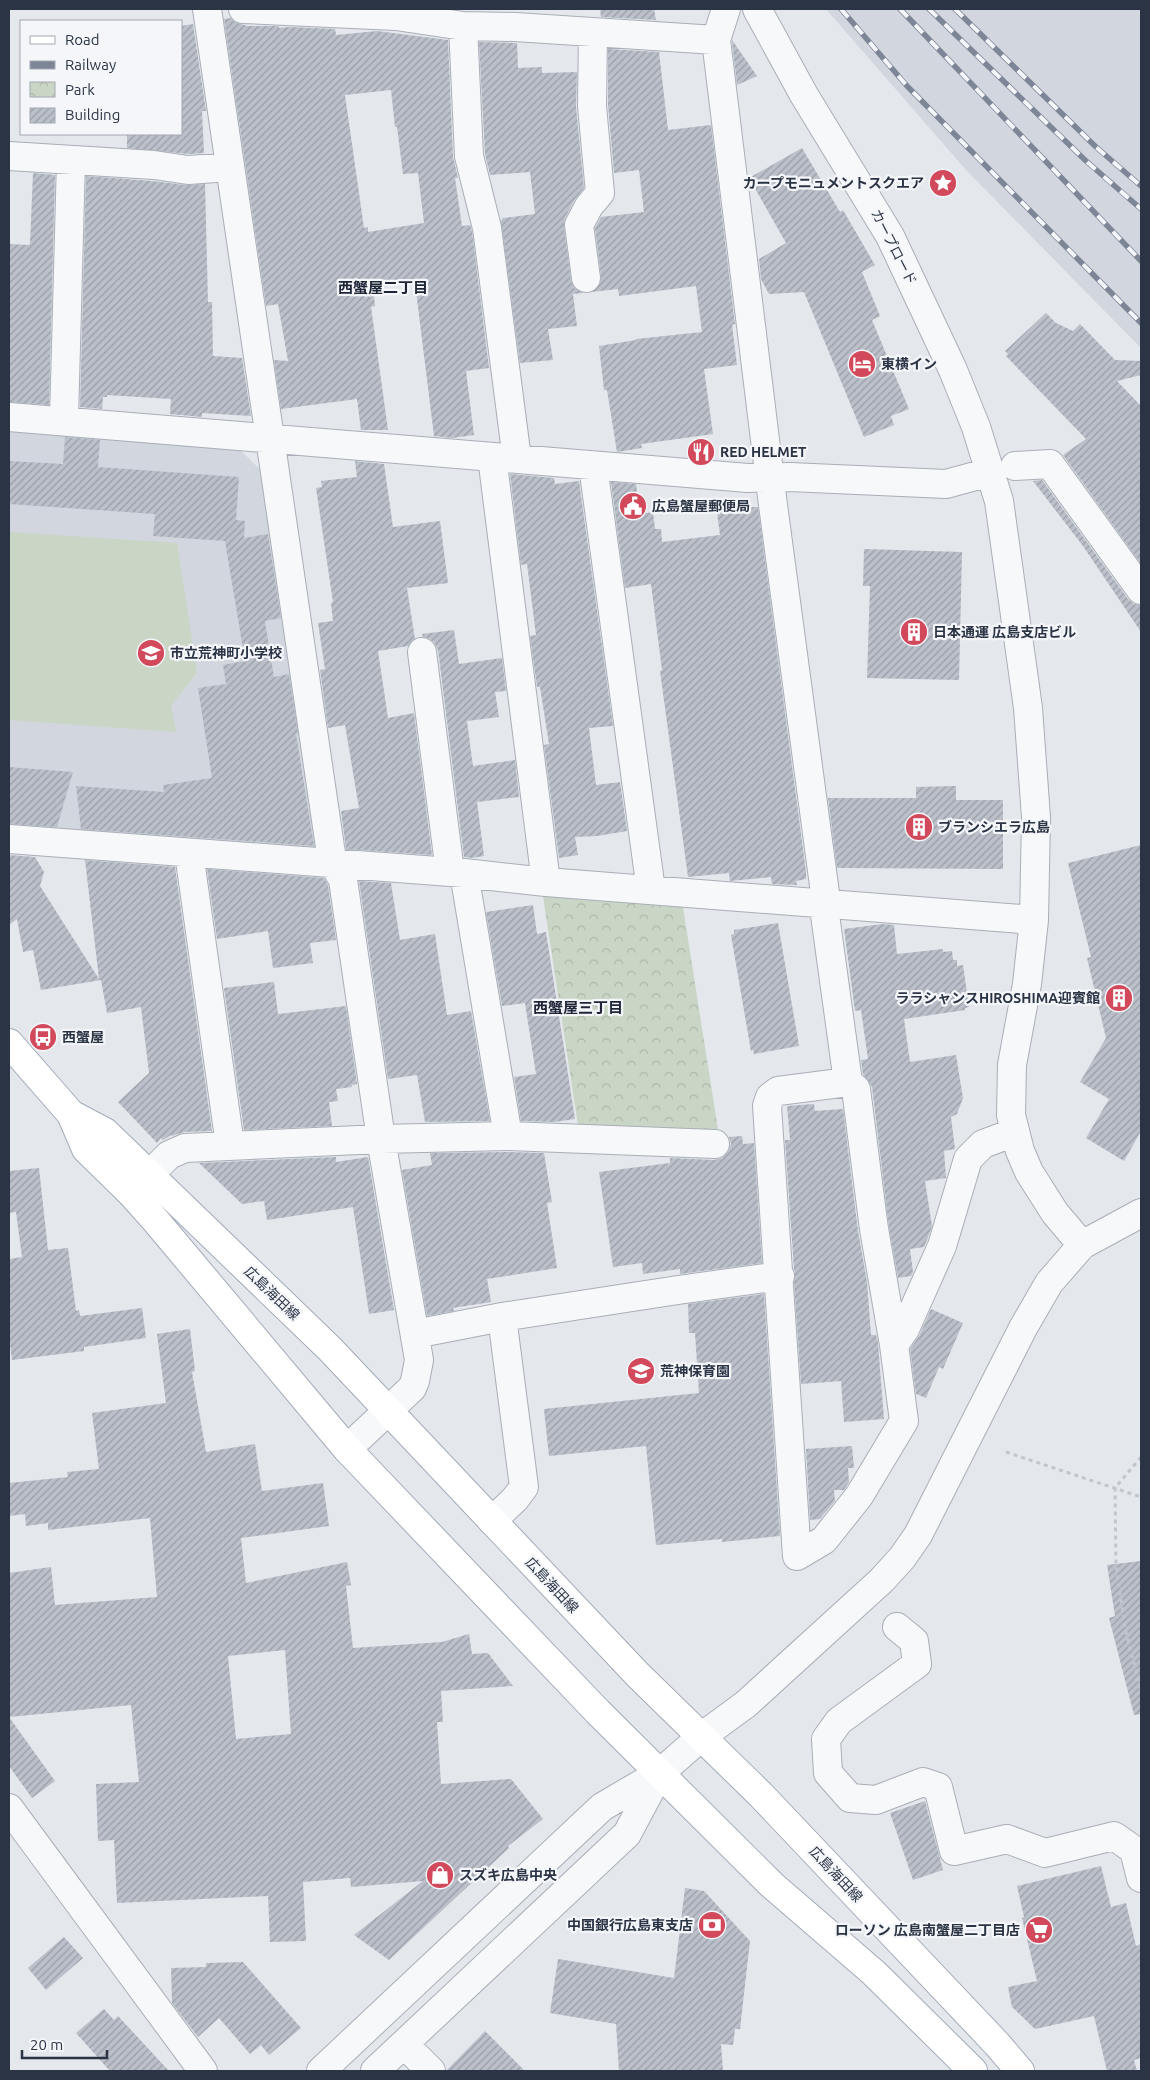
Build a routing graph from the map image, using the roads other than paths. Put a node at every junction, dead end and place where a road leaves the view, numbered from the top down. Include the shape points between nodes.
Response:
1 (207, 9) edge
2 (243, 9) edge
3 (726, 9) edge
4 (757, 9) edge
5 (396, 12) edge
6 (514, 18) edge
7 (463, 26) junction
8 (593, 32) junction
9 (716, 40) junction
10 (9, 156) edge
11 (71, 160) junction
12 (230, 167) junction
13 (586, 278) dead end
14 (9, 416) edge
15 (64, 420) junction
16 (270, 438) junction
17 (505, 458) junction
18 (592, 466) junction
19 (1003, 469) junction
20 (770, 477) junction
21 (1141, 590) edge
22 (422, 652) dead end
23 (9, 839) edge
24 (189, 853) junction
25 (333, 864) junction
26 (457, 872) junction
27 (546, 882) junction
28 (650, 890) junction
29 (825, 904) junction
30 (1034, 920) junction
31 (9, 1043) edge
32 (848, 1082) junction
33 (1015, 1132) junction
34 (508, 1136) junction
35 (381, 1139) junction
36 (715, 1144) dead end
37 (230, 1146) junction
38 (140, 1184) junction
39 (1141, 1213) edge
40 (1082, 1245) junction
41 (780, 1276) junction
42 (502, 1317) junction
43 (414, 1334) junction
44 (894, 1345) junction
45 (388, 1410) junction
46 (347, 1448) junction
47 (492, 1521) junction
48 (896, 1628) dead end
49 (702, 1737) junction
50 (660, 1773) junction
51 (9, 1808) edge
52 (1141, 1878) edge
53 (404, 2044) junction
54 (203, 2071) edge
55 (321, 2071) edge
56 (374, 2071) edge
57 (431, 2071) edge
58 (973, 2071) edge
59 (1020, 2071) edge

1 - 12 street
2 - 5 street
3 - 9 street
4 - 19 street, カープロード via 804,95 890,236 976,427
5 - 7 street
6 - 7 street
6 - 8 street
7 - 17 street via 469,156 487,228
8 - 9 street
8 - 13 street via 592,106 600,193 579,225
9 - 20 street
10 - 11 street
11 - 12 street via 188,170
11 - 15 street
12 - 16 street
14 - 15 street
15 - 16 street
16 - 17 street
16 - 25 street
17 - 18 street
17 - 27 street
18 - 20 street
18 - 28 street
19 - 20 street via 946,484
19 - 21 street via 1050,464
19 - 30 street, カープロード via 999,501 1028,708 1036,817
20 - 29 street
22 - 26 street
23 - 24 street
24 - 25 street
24 - 37 street
25 - 26 street
25 - 35 street via 343,880
26 - 27 street
26 - 34 street
27 - 28 street
28 - 29 street
29 - 30 street
29 - 32 street
30 - 33 street, カープロード via 1027,984 1012,1065 1010,1097
31 - 38 main road, 広島海田線 via 71,1114 105,1132
32 - 41 street via 778,1091 768,1102
32 - 44 street via 856,1089 874,1229
33 - 40 street, カープロード via 1033,1178 1055,1213
33 - 44 street via 983,1144 968,1159 942,1246
34 - 35 street
34 - 36 street
35 - 37 street
35 - 43 street
37 - 38 street via 185,1148 169,1155
38 - 45 main road, 広島海田線 via 330,1349
38 - 46 main road, 広島海田線
39 - 40 street
40 - 49 street via 1040,1298 918,1535 902,1558 746,1704
41 - 42 street
41 - 44 street via 797,1556 824,1540 853,1504 904,1421
42 - 43 street
42 - 47 street via 524,1487
43 - 45 street via 419,1360 415,1380 412,1388
45 - 46 street
45 - 47 main road, 広島海田線
46 - 50 main road, 広島海田線
47 - 49 main road, 広島海田線 via 638,1675
48 - 52 street via 914,1640 917,1664 839,1721 826,1739 828,1773 850,1798 876,1800 923,1782 938,1787 954,1851 1007,1839 1045,1853 1114,1836 1134,1850
49 - 50 street
49 - 59 main road, 広島海田線
50 - 53 street via 626,1834
50 - 55 street via 602,1807
50 - 58 main road, 広島海田線 via 772,1885 874,1973
51 - 54 street
53 - 56 street
53 - 57 street

